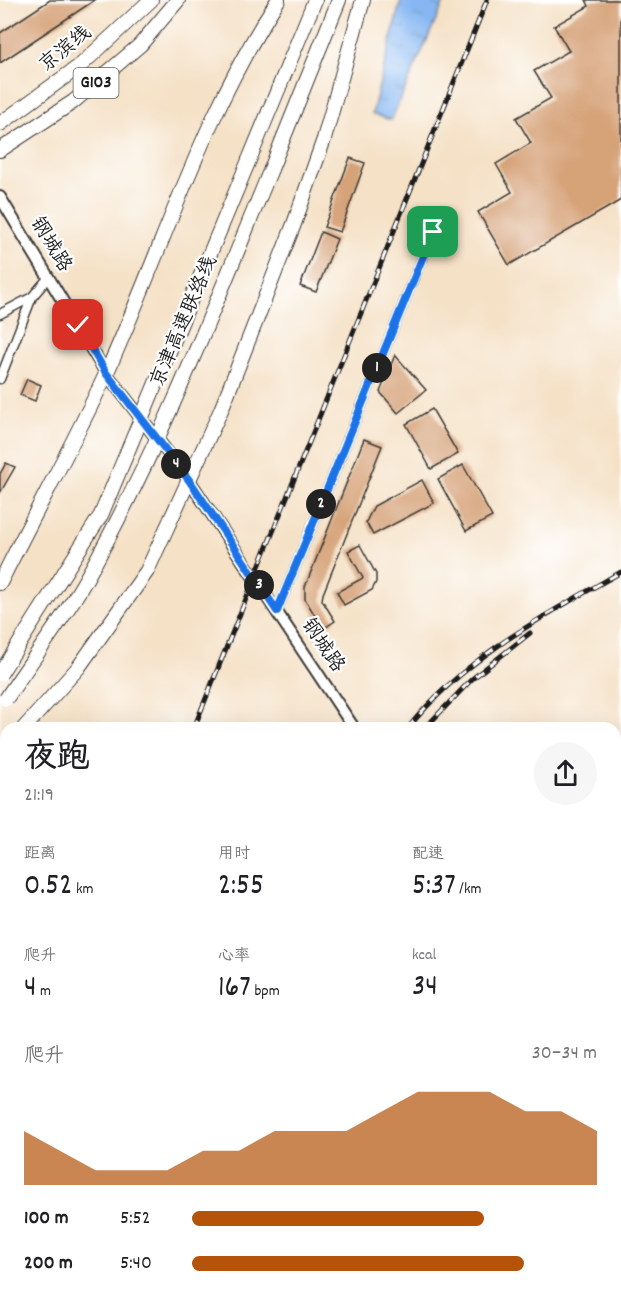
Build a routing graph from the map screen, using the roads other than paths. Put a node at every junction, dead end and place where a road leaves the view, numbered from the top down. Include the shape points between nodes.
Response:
1 (151, 0) edge
2 (178, 0) edge
3 (278, 0) edge
4 (315, 0) edge
5 (339, 0) edge
6 (363, 0) edge
7 (0, 124) edge
8 (0, 150) edge
9 (0, 197) edge
10 (433, 232) dead end
11 (49, 278) junction
12 (32, 297) junction
13 (1, 310) edge
14 (106, 373) junction
15 (0, 379) edge
16 (189, 480) junction
17 (0, 583) edge
18 (277, 611) junction
19 (0, 674) edge
20 (3, 703) edge
21 (29, 722) edge
22 (350, 722) edge

1 - 7 highway, 京滨线 / G103 via 81,65
2 - 8 highway, G103 via 140,45 73,102
3 - 14 highway via 257,31 222,103
4 - 19 highway, 京津高速联络线, bridge via 102,515
5 - 20 highway, 京津高速联络线, bridge via 188,370 131,490 86,580
6 - 16 highway via 324,139 294,224 221,410
9 - 11 street, 钢城路
10 - 18 street
11 - 12 street
11 - 14 street, 钢城路
12 - 13 street
12 - 15 street
14 - 16 street, 钢城路
14 - 17 highway
16 - 18 street, 钢城路
16 - 21 highway via 147,571 78,668
18 - 22 street, 钢城路

